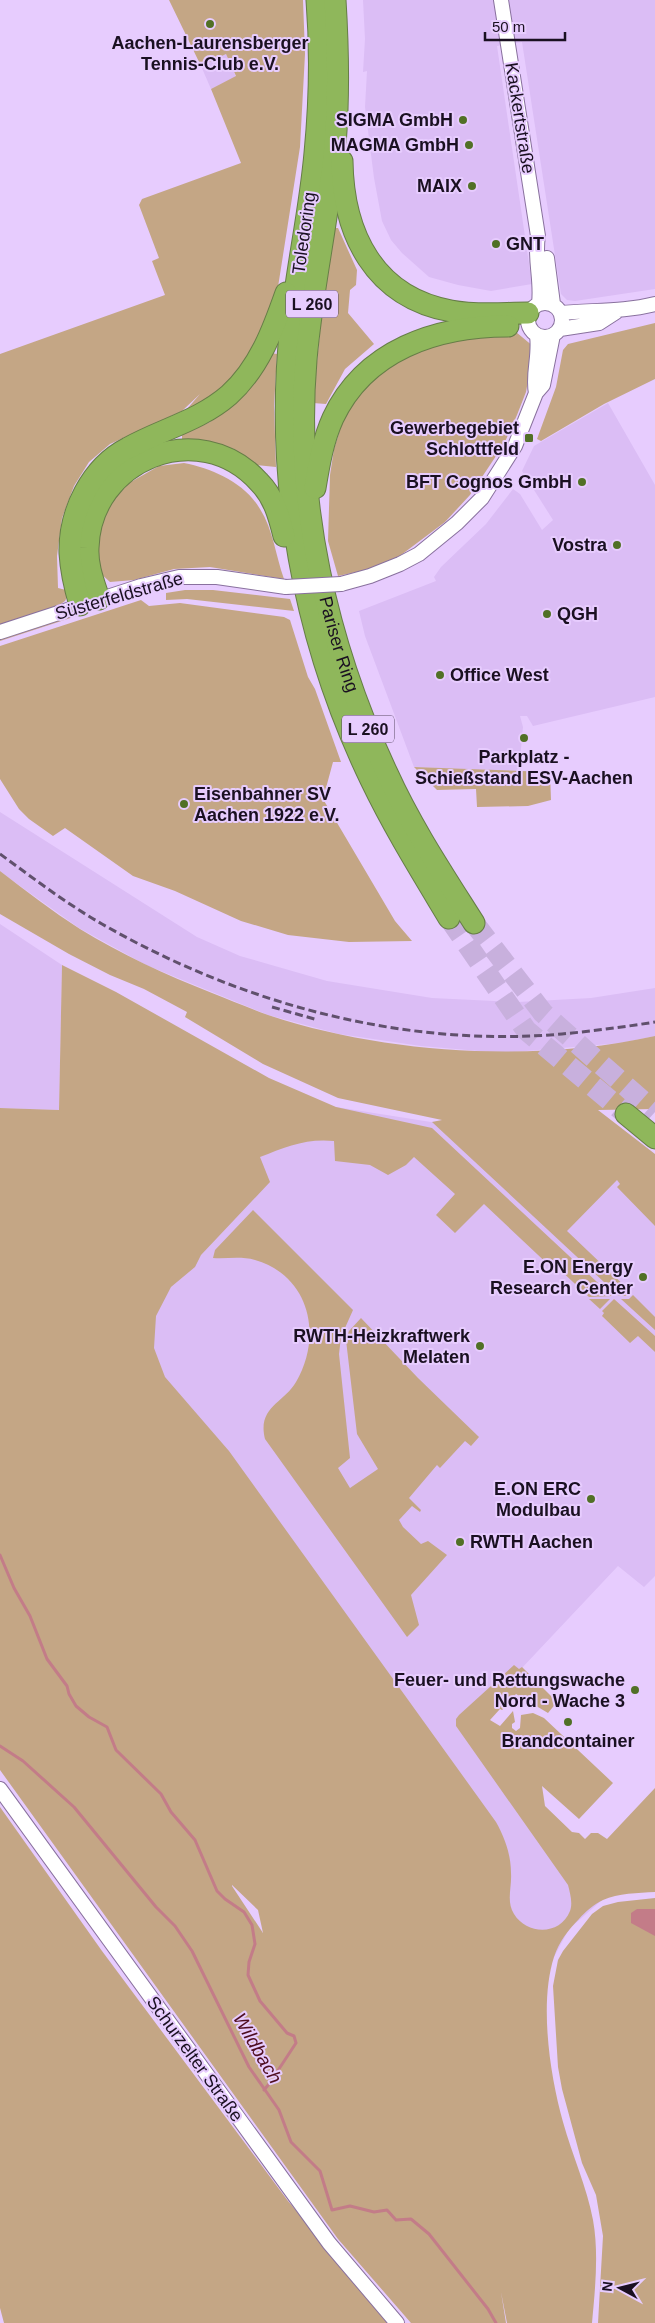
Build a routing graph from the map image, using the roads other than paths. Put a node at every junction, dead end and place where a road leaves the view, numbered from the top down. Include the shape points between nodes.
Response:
1 (317, 0) edge
2 (335, 0) edge
3 (501, 0) edge
4 (338, 93) junction
5 (300, 253) junction
6 (655, 304) edge
7 (616, 312) junction
8 (541, 316) junction
9 (557, 332) junction
10 (536, 392) junction
11 (310, 515) junction
12 (295, 585) junction
13 (90, 602) junction
14 (0, 632) edge
15 (449, 918) tunnel mouth
16 (474, 923) tunnel mouth
17 (626, 1114) tunnel mouth
18 (655, 1137) edge
19 (0, 1789) edge
20 (397, 2323) edge

1 - 5 highway, Toledoring / L 260 via 319,101 315,154
2 - 4 highway, Toledoring / L 260
3 - 8 street, Kackertstraße via 538,236 546,246
4 - 8 highway via 347,211 369,261 390,282 430,305 461,312
4 - 11 highway, Toledoring / L 260 via 334,148 306,363 304,435
5 - 12 highway, Toledoring / L 260 via 288,360 286,434
5 - 13 highway via 270,336 240,383 218,404 194,419 127,448 104,466 86,490 74,520 70,551
6 - 7 street
7 - 8 street via 601,309
7 - 9 street via 599,323
8 - 9 street via 548,337
8 - 9 street, Süsterfeldstraße via 562,322
8 - 10 street, Süsterfeldstraße via 534,384
8 - 11 highway via 439,334 412,342 383,357 370,368 344,398 333,418 321,456
9 - 10 street, Süsterfeldstraße via 543,385
10 - 12 street, Süsterfeldstraße, bridge via 515,446 494,481 468,512 419,554 370,576 341,584
11 - 16 highway, Pariser Ring / L 260 via 330,619 366,725 404,808
12 - 13 street, Süsterfeldstraße via 193,576 163,580
12 - 13 highway via 277,511 260,483 242,467 220,456 182,450 158,454 130,467 101,498 91,523 88,549
12 - 15 highway, Pariser Ring / L 260 via 355,745 389,817
13 - 14 street, Süsterfeldstraße
17 - 18 highway
19 - 20 street, Schurzelter Straße via 329,2243

